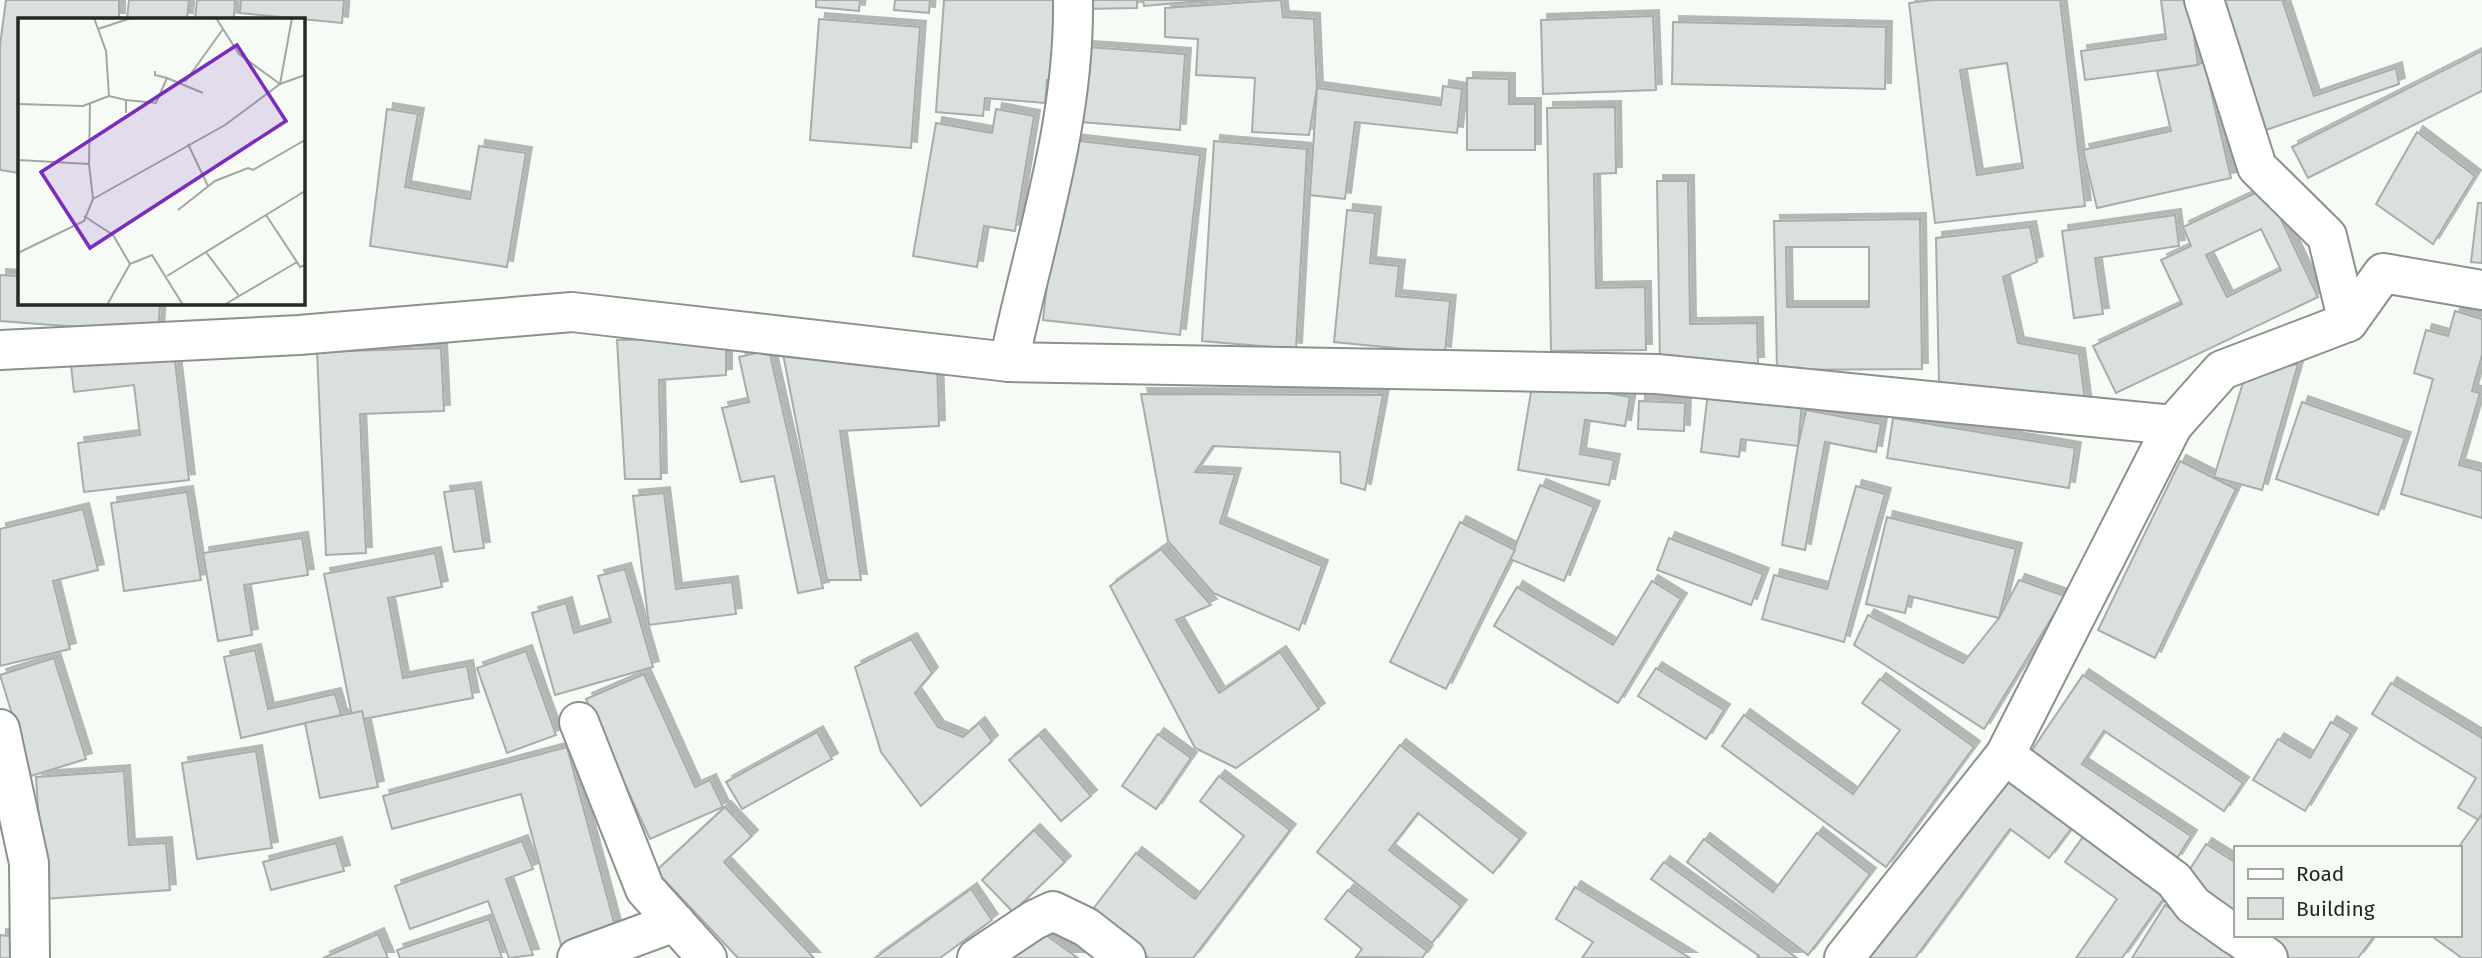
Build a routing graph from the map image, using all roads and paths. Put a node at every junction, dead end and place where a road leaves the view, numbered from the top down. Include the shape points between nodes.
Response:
1 (1073, 0) edge
2 (2204, 0) edge
3 (2482, 290) edge
4 (2348, 322) junction
5 (0, 350) edge
6 (1009, 362) junction
7 (2173, 425) junction
8 (579, 722) dead end
9 (0, 729) edge
10 (2005, 755) junction
11 (675, 922) junction
12 (2234, 934) edge
13 (2239, 937) edge
14 (30, 958) edge
15 (577, 958) edge
16 (707, 958) edge
17 (977, 958) edge
18 (1126, 958) edge
19 (1844, 958) edge
20 (2268, 958) edge

1 - 6 street via 1062,119
2 - 4 street via 2257,166 2327,236
3 - 4 street via 2383,273
4 - 7 street via 2222,370
5 - 6 street via 299,335 572,312
6 - 7 street via 1657,374
7 - 10 street
8 - 11 street via 645,889
9 - 14 street via 29,863
10 - 12 street via 2175,880 2193,905
10 - 19 street
11 - 15 street
11 - 16 street
13 - 20 street
17 - 18 street via 1053,911 1086,927

